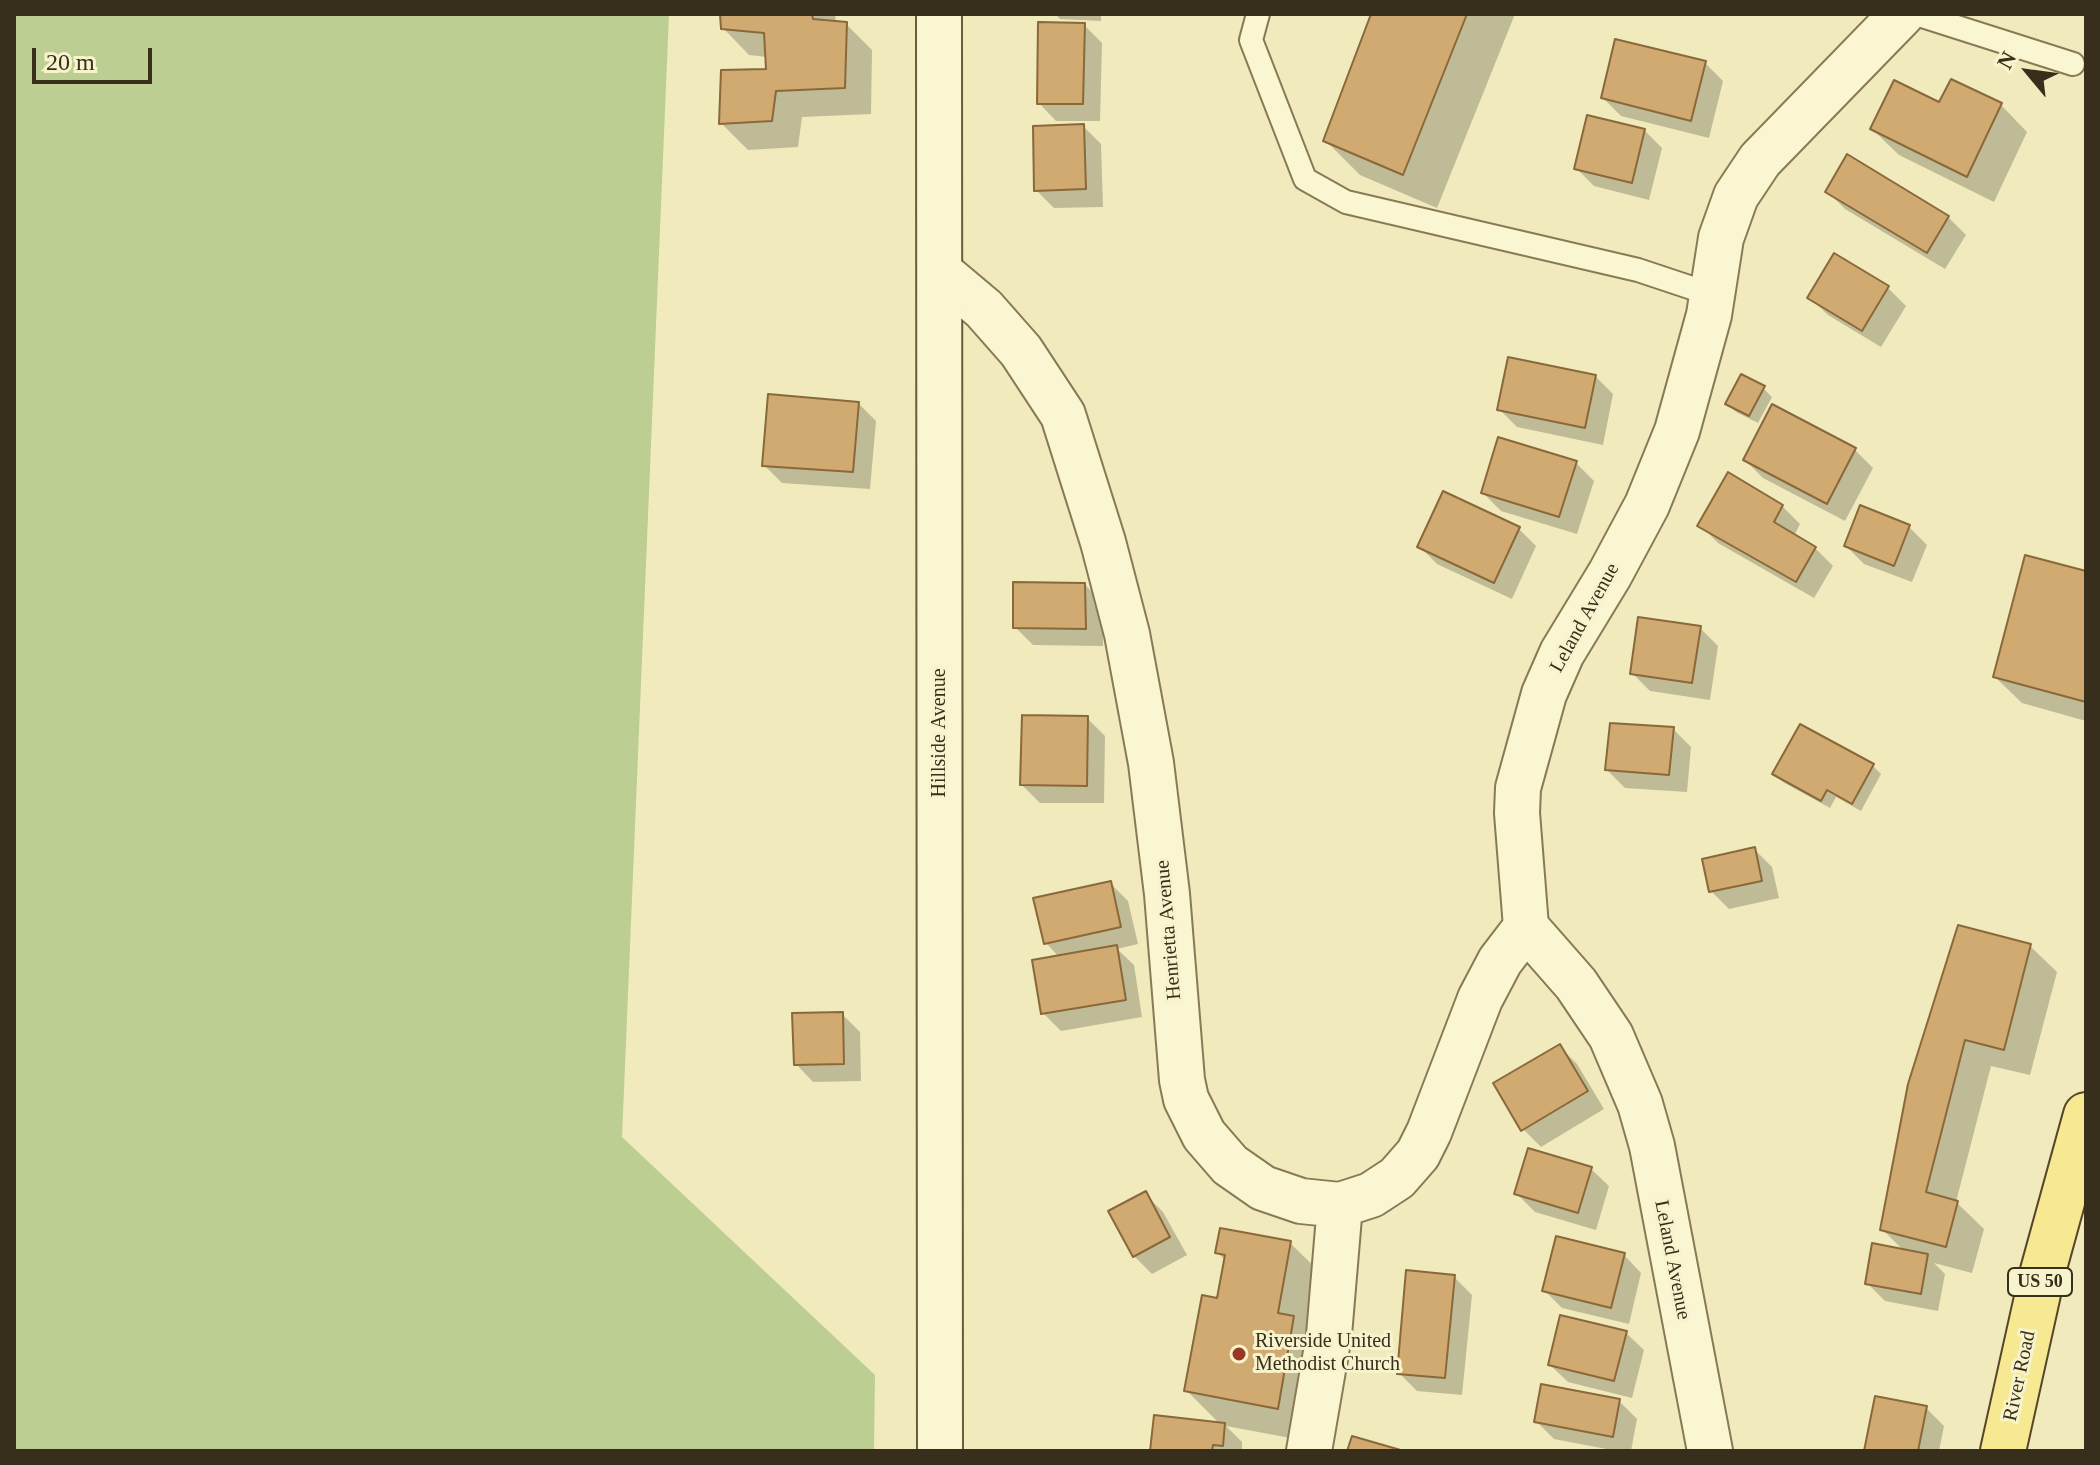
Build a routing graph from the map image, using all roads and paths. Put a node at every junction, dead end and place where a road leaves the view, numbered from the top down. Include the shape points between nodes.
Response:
1 (939, 14) edge
2 (1258, 14) edge
3 (1902, 14) edge
4 (1916, 14) edge
5 (2073, 64) dead end
6 (940, 272) junction
7 (1713, 295) junction
8 (1526, 927) junction
9 (2086, 1115) edge
10 (1340, 1205) junction
11 (940, 1451) edge
12 (1309, 1451) edge
13 (1710, 1451) edge
14 (2003, 1451) edge

1 - 6 street, Hillside Avenue
2 - 7 lane via 1251,40 1305,179 1346,202 1638,270
3 - 7 street, Leland Avenue via 1760,160 1736,196 1721,238
4 - 5 lane
6 - 10 street, Henrietta Avenue via 984,309 1021,351 1063,415 1103,542 1151,763 1186,1099 1204,1135 1230,1165 1263,1188 1301,1201
6 - 11 street, Hillside Avenue
7 - 8 street, Leland Avenue via 1677,431 1647,505 1544,694 1518,788
8 - 10 street, Henrietta Avenue via 1480,999 1418,1154 1384,1187
8 - 13 street, Leland Avenue via 1576,984 1611,1036 1640,1104
9 - 14 main road, River Road / US 50 via 2043,1271
10 - 12 street via 1329,1335

